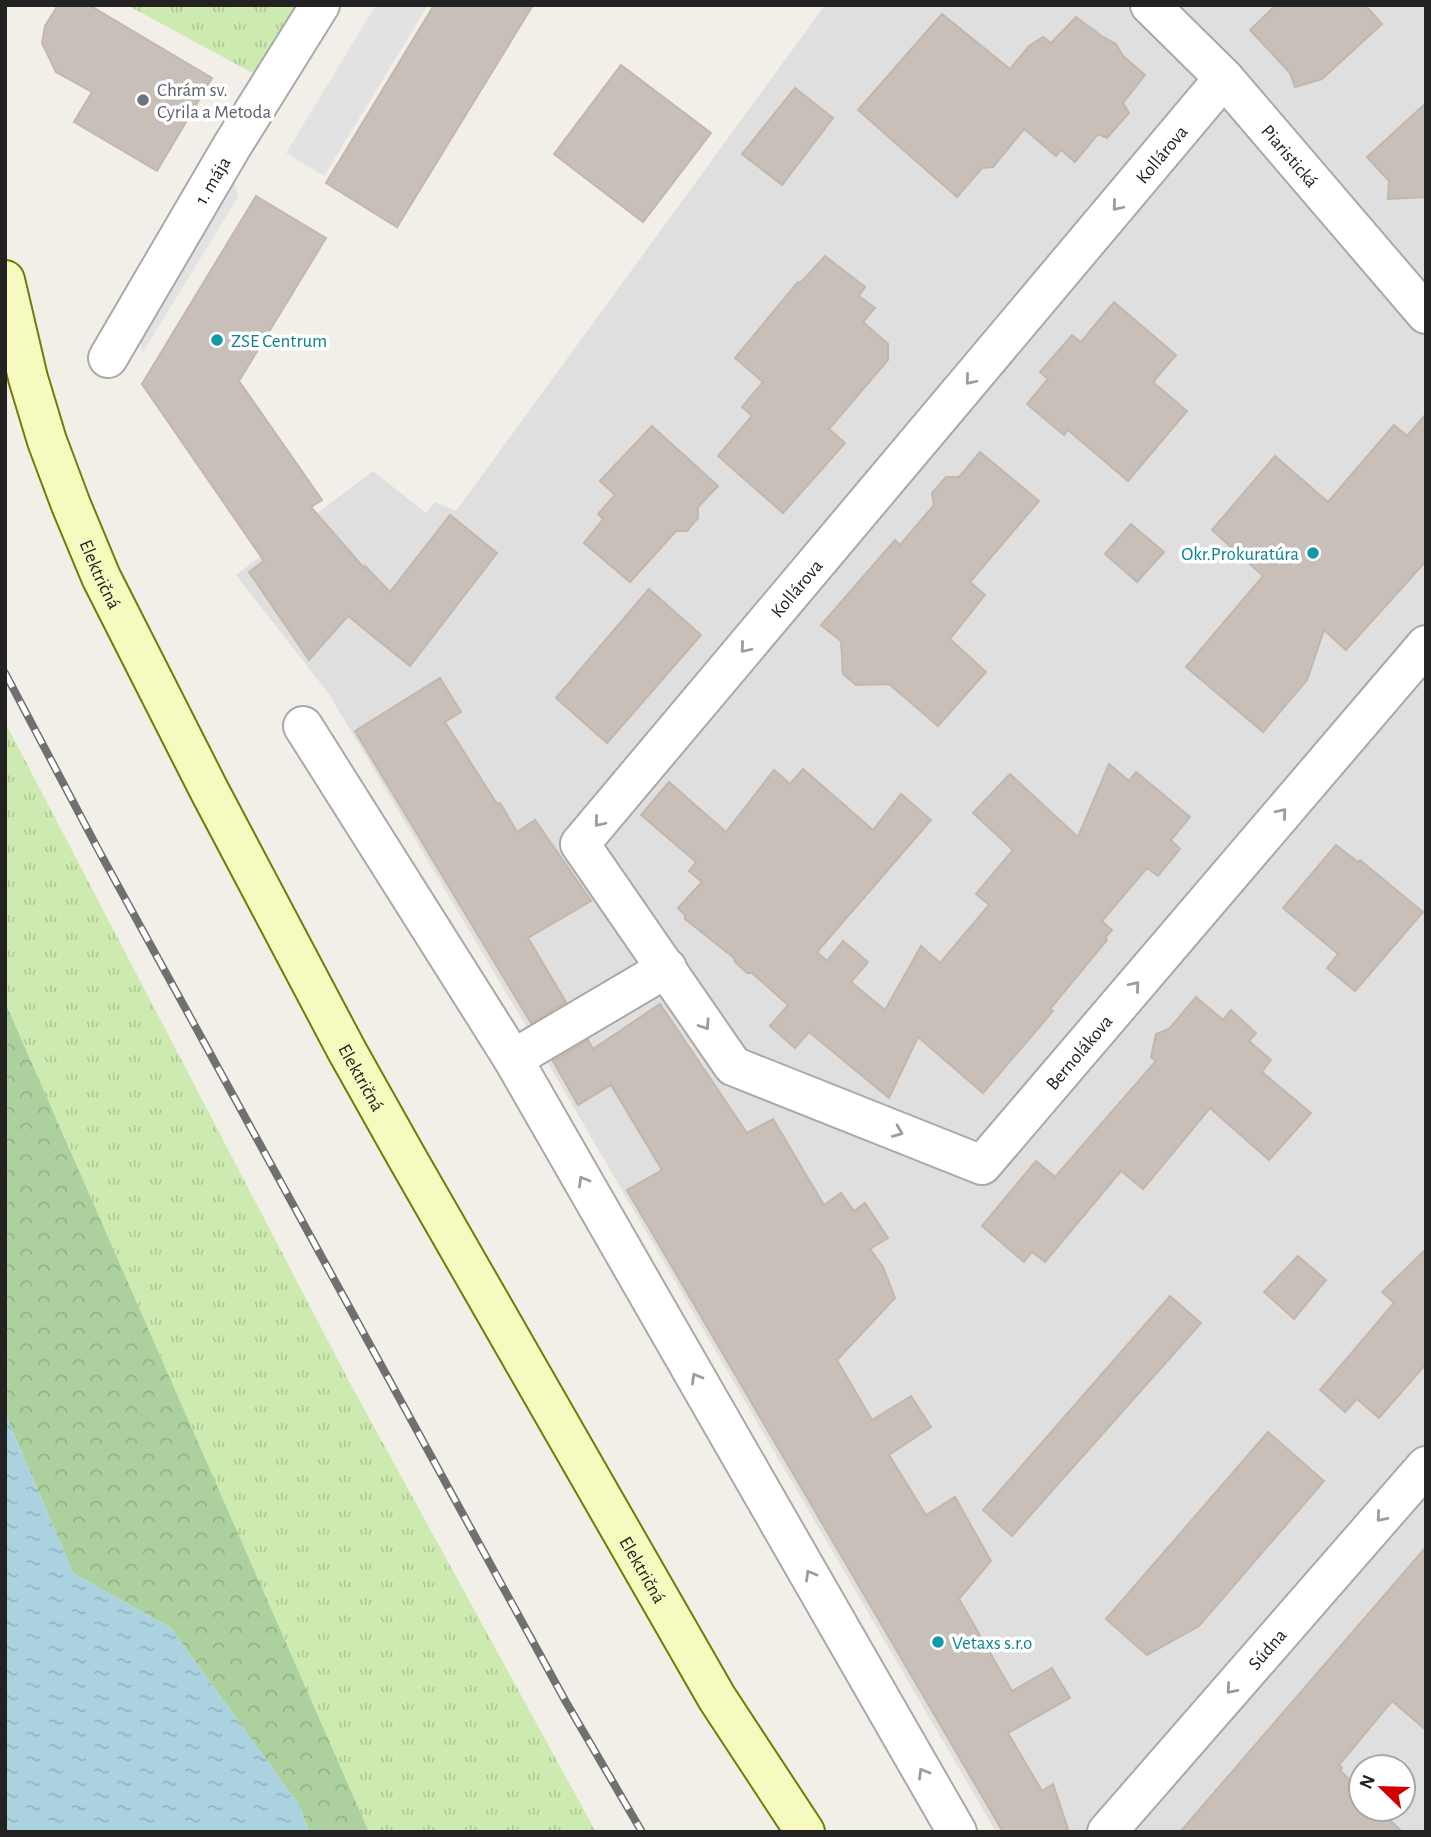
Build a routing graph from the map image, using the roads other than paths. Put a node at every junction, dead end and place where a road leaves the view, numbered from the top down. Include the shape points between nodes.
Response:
1 (320, 5) edge
2 (1150, 5) edge
3 (1224, 79) junction
4 (5, 281) edge
5 (1426, 314) edge
6 (108, 358) dead end
7 (1426, 645) edge
8 (303, 726) dead end
9 (667, 968) junction
10 (513, 1059) junction
11 (1426, 1466) edge
12 (805, 1832) edge
13 (957, 1832) edge
14 (1107, 1832) edge

1 - 6 street, 1. mája
2 - 3 street, Piaristická
3 - 5 street, Piaristická
3 -> 9 street, Kollárova via 580,844
4 - 12 main road, Električná via 28,378 71,505 101,577 209,790 433,1204 717,1698
9 -> 7 street, Bernolákova via 733,1066 982,1165
8 - 10 street
9 - 10 street
13 -> 10 street
11 -> 14 street, Súdna

